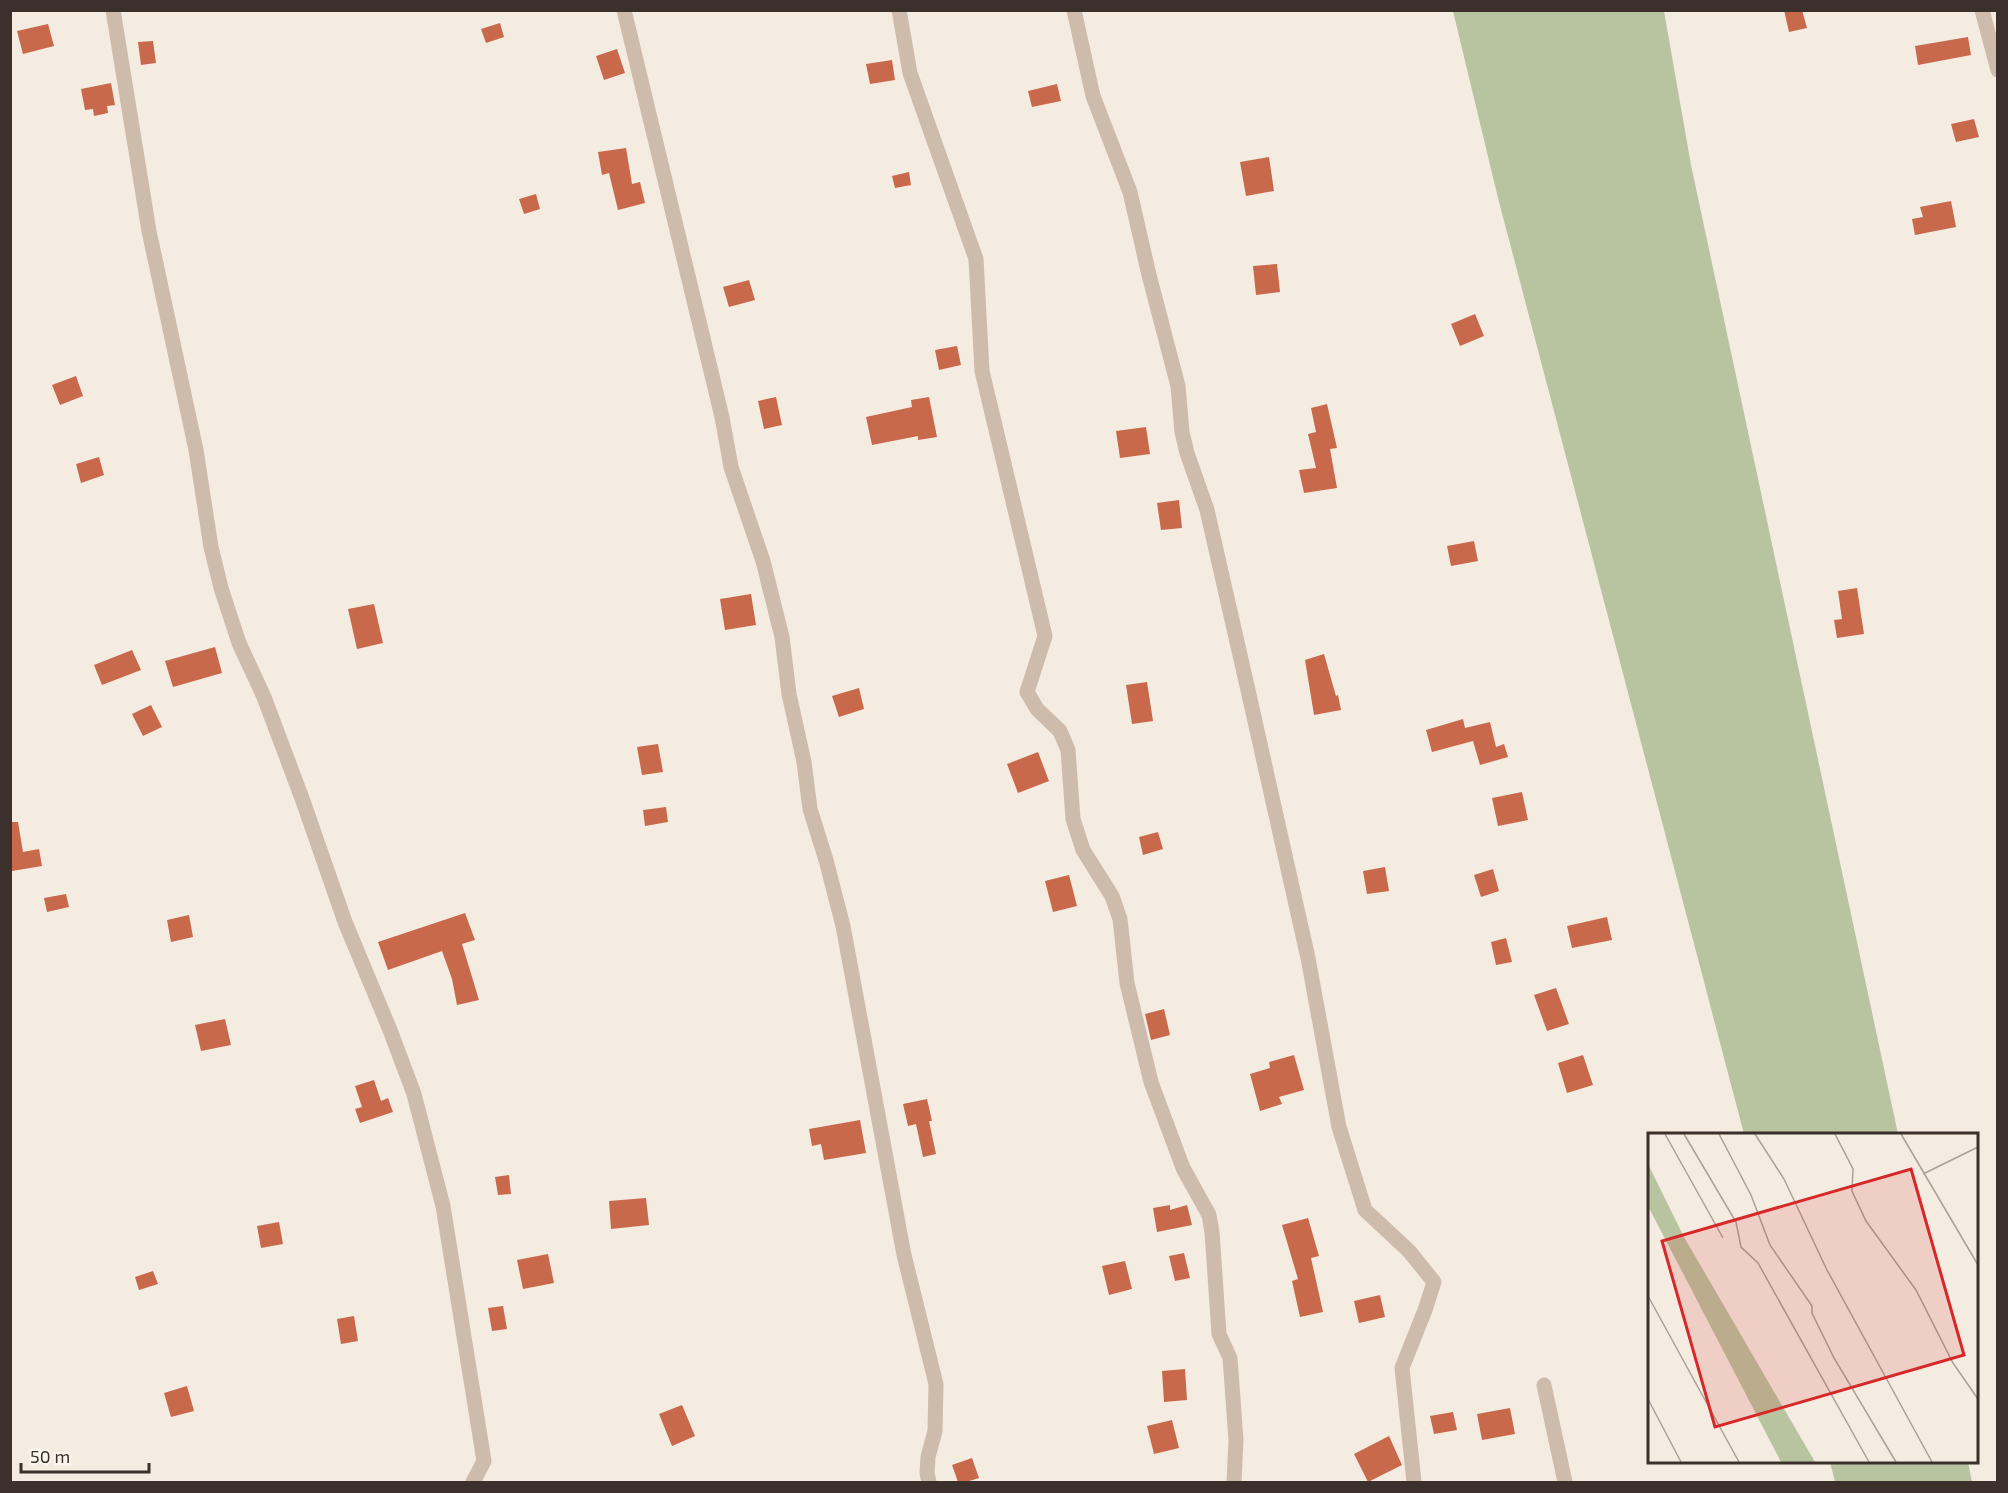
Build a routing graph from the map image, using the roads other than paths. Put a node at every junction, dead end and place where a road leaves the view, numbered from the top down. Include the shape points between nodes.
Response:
1 (112, 10) edge
2 (624, 10) edge
3 (898, 10) edge
4 (1074, 10) edge
5 (1982, 10) edge
6 (1998, 70) edge
7 (1544, 1385) dead end
8 (473, 1482) edge
9 (929, 1482) edge
10 (1234, 1482) edge
11 (1414, 1482) edge
12 (1564, 1482) edge

1 - 8 street via 149,231 221,588 345,922 414,1094 443,1206 484,1461
2 - 9 street via 711,371 730,467 763,561 782,636 810,809 843,926 904,1255 936,1384
3 - 10 street via 910,73 976,259 982,371 1045,636 1027,692 1037,709 1060,731 1068,750 1073,819 1083,850 1112,896 1120,919 1127,983 1151,1082 1184,1168 1209,1215 1219,1334 1230,1358 1236,1440
4 - 11 street via 1093,96 1130,192 1178,386 1182,432 1206,510 1256,722 1308,958 1339,1127 1365,1210 1409,1251 1434,1282 1402,1368
5 - 6 street
7 - 12 street

